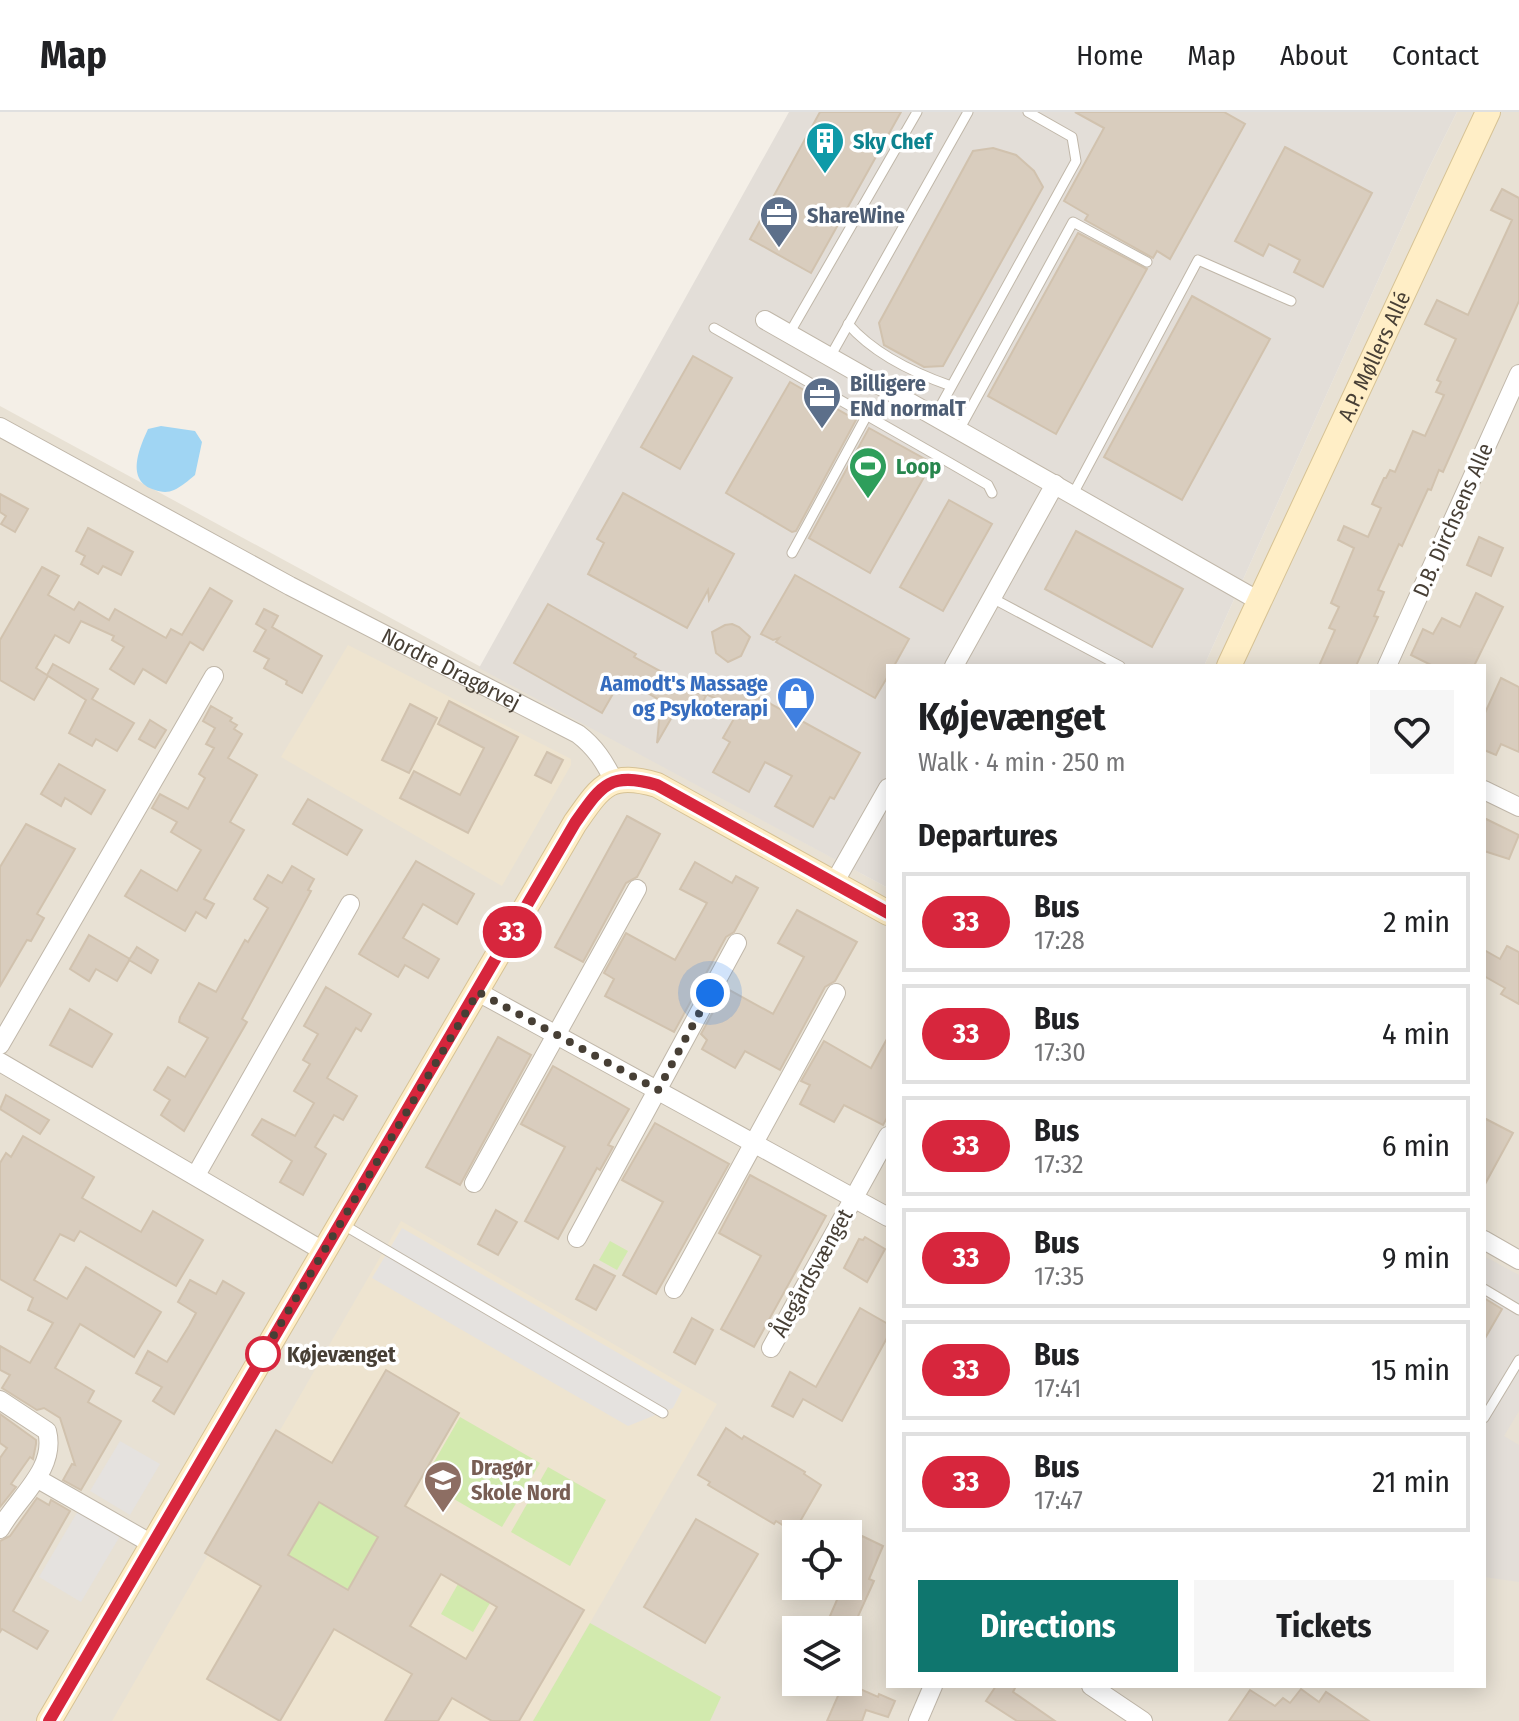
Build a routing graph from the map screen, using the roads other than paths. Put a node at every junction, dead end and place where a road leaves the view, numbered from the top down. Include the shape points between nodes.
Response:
1 (917, 112) edge
2 (968, 112) edge
3 (1028, 112) edge
4 (1488, 112) edge
5 (1147, 262) dead end
6 (1291, 301) dead end
7 (765, 320) dead end
8 (848, 324) junction
9 (714, 328) dead end
10 (789, 334) junction
11 (830, 357) junction
12 (1519, 374) edge
13 (951, 386) junction
14 (1513, 402) edge
15 (867, 415) junction
16 (935, 416) junction
17 (0, 427) edge
18 (959, 430) junction
19 (1055, 484) junction
20 (992, 493) dead end
21 (1073, 494) junction
22 (792, 553) dead end
23 (992, 598) junction
24 (1259, 601) junction
25 (955, 664) edge
26 (1116, 664) edge
27 (1230, 664) edge
28 (1388, 664) edge
29 (214, 676) dead end
30 (614, 781) junction
31 (1486, 791) edge
32 (886, 792) edge
33 (1519, 807) edge
34 (834, 883) junction
35 (637, 889) dead end
36 (350, 904) dead end
37 (886, 912) edge
38 (737, 943) dead end
39 (478, 992) junction
40 (836, 993) dead end
41 (555, 1034) junction
42 (0, 1045) edge
43 (0, 1062) edge
44 (658, 1090) junction
45 (886, 1140) edge
46 (754, 1143) junction
47 (196, 1175) junction
48 (474, 1183) dead end
49 (853, 1198) junction
50 (886, 1216) edge
51 (340, 1223) junction
52 (577, 1238) dead end
53 (1486, 1241) edge
54 (323, 1251) junction
55 (1519, 1260) edge
56 (674, 1289) dead end
57 (1486, 1290) edge
58 (1519, 1310) edge
59 (771, 1348) dead end
60 (1519, 1360) edge
61 (0, 1400) edge
62 (663, 1413) dead end
63 (1486, 1415) edge
64 (38, 1479) junction
65 (0, 1529) edge
66 (152, 1544) junction
67 (932, 1688) edge
68 (1094, 1688) edge
69 (49, 1721) edge
70 (918, 1721) edge
71 (1143, 1721) edge

1 - 10 lane
2 - 8 lane
3 - 13 lane via 1072,137 1076,161
4 - 24 street, A.P. Møllers Allé
5 - 18 lane via 1073,222
6 - 21 lane via 1198,260
7 - 10 street
8 - 11 lane
8 - 13 lane via 864,342
9 - 15 lane
10 - 11 street
11 - 16 street
12 - 14 street, D.B. Dirchsens Alle
13 - 16 lane
14 - 28 street, D.B. Dirchsens Alle
15 - 20 lane via 988,485
15 - 22 lane
16 - 18 street
17 - 30 street, Nordre Dragørvej via 290,586 578,734 602,757
18 - 19 street
19 - 21 street
19 - 23 street
21 - 24 street
23 - 25 street
23 - 26 lane
24 - 27 street, A.P. Møllers Allé
29 - 42 street
30 - 34 street via 636,779 657,785
30 - 39 street via 597,791 575,823
31 - 33 street
32 - 34 street
34 - 37 street
35 - 41 street
36 - 47 street
38 - 44 street
39 - 41 street, Ålegårdsvænget
39 - 51 street
40 - 46 street
41 - 44 street, Ålegårdsvænget
41 - 48 street
43 - 47 street
44 - 46 street, Ålegårdsvænget
44 - 52 street
45 - 49 street, Ålegårdsvænget
46 - 49 street, Ålegårdsvænget
46 - 56 street
47 - 54 street
49 - 50 street, Ålegårdsvænget
49 - 59 street, Ålegårdsvænget
51 - 54 street
51 - 62 lane
53 - 55 street
54 - 66 street
57 - 58 lane
60 - 63 lane
61 - 64 street via 47,1431 50,1444
64 - 65 street
64 - 66 street
66 - 69 street
67 - 70 street
68 - 71 street

